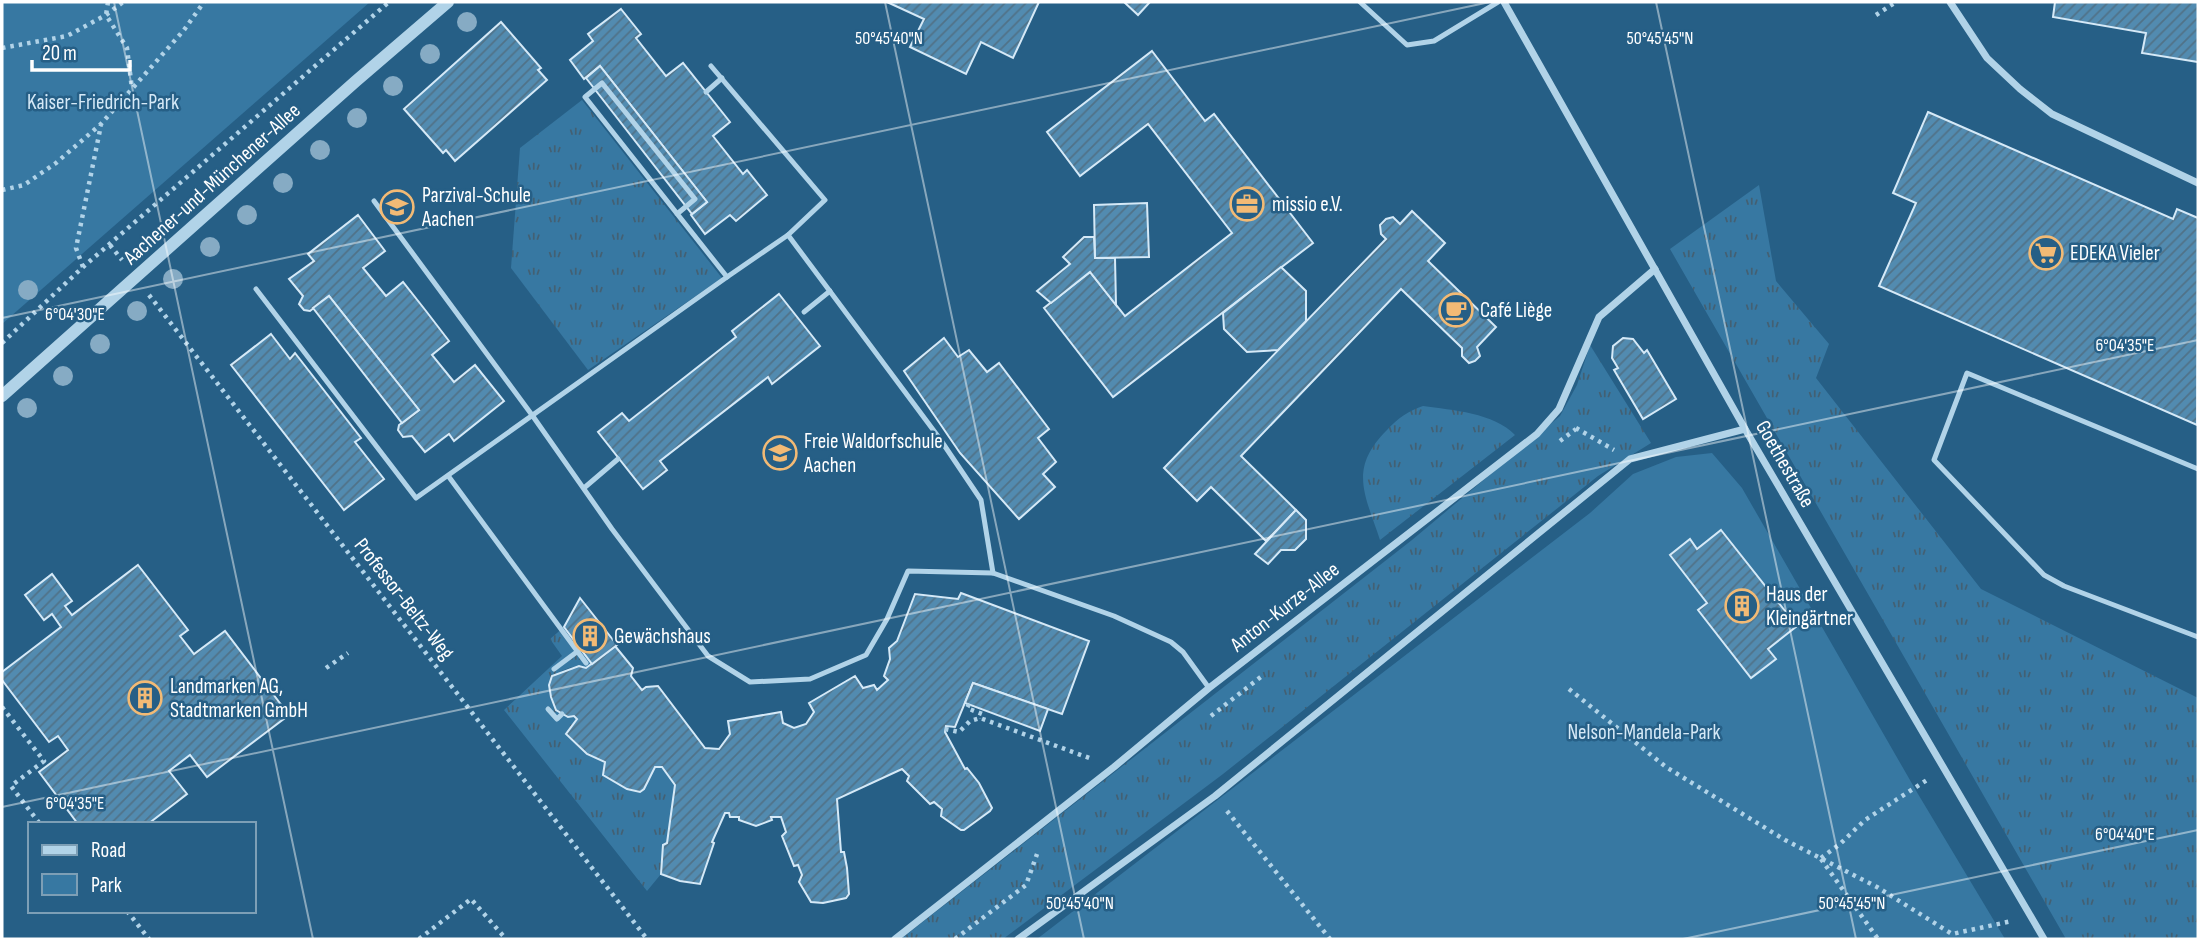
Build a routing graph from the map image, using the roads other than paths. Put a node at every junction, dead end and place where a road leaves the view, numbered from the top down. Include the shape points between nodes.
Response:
1 (448, 2) edge
2 (1360, 2) edge
3 (1498, 2) edge
4 (1504, 2) edge
5 (1950, 2) edge
6 (711, 65) dead end
7 (722, 78) junction
8 (706, 92) dead end
9 (2198, 183) edge
10 (374, 201) dead end
11 (677, 214) junction
12 (788, 235) junction
13 (1655, 269) junction
14 (727, 277) junction
15 (256, 289) dead end
16 (830, 291) junction
17 (804, 312) dead end
18 (2, 396) edge
19 (533, 415) junction
20 (1745, 429) junction
21 (618, 459) dead end
22 (2198, 469) edge
23 (449, 477) junction
24 (583, 488) junction
25 (993, 573) junction
26 (2198, 637) edge
27 (578, 651) junction
28 (586, 663) dead end
29 (554, 669) dead end
30 (1209, 688) junction
31 (548, 709) dead end
32 (562, 714) dead end
33 (895, 939) edge
34 (1018, 939) edge
35 (2044, 939) edge

1 - 18 street, Aachener-und-Münchener-Allee
2 - 3 lane via 1407,45 1434,41
4 - 13 street, Goethestraße
5 - 9 street via 1987,58 2052,114
6 - 7 lane
7 - 8 lane
7 - 12 lane via 825,200
10 - 19 lane
11 - 11 lane via 695,199 602,83 585,97
11 - 14 lane
12 - 14 lane
12 - 16 lane
13 - 20 street, Goethestraße
13 - 30 street, Anton-Kurze-Allee via 1600,317 1559,410 1537,434
14 - 19 lane
15 - 23 lane via 416,498
16 - 17 lane
16 - 25 lane via 981,499
19 - 23 lane
19 - 24 lane
20 - 34 street via 1630,459 1216,796
20 - 35 street, Goethestraße
21 - 24 lane
22 - 26 lane via 1968,373 1934,460 2044,575
23 - 27 lane
24 - 25 lane via 708,656 750,682 810,679 866,655 908,571
25 - 30 lane via 1157,634 1183,652
27 - 28 lane
27 - 29 lane
30 - 33 street, Anton-Kurze-Allee
31 - 32 lane via 557,719

